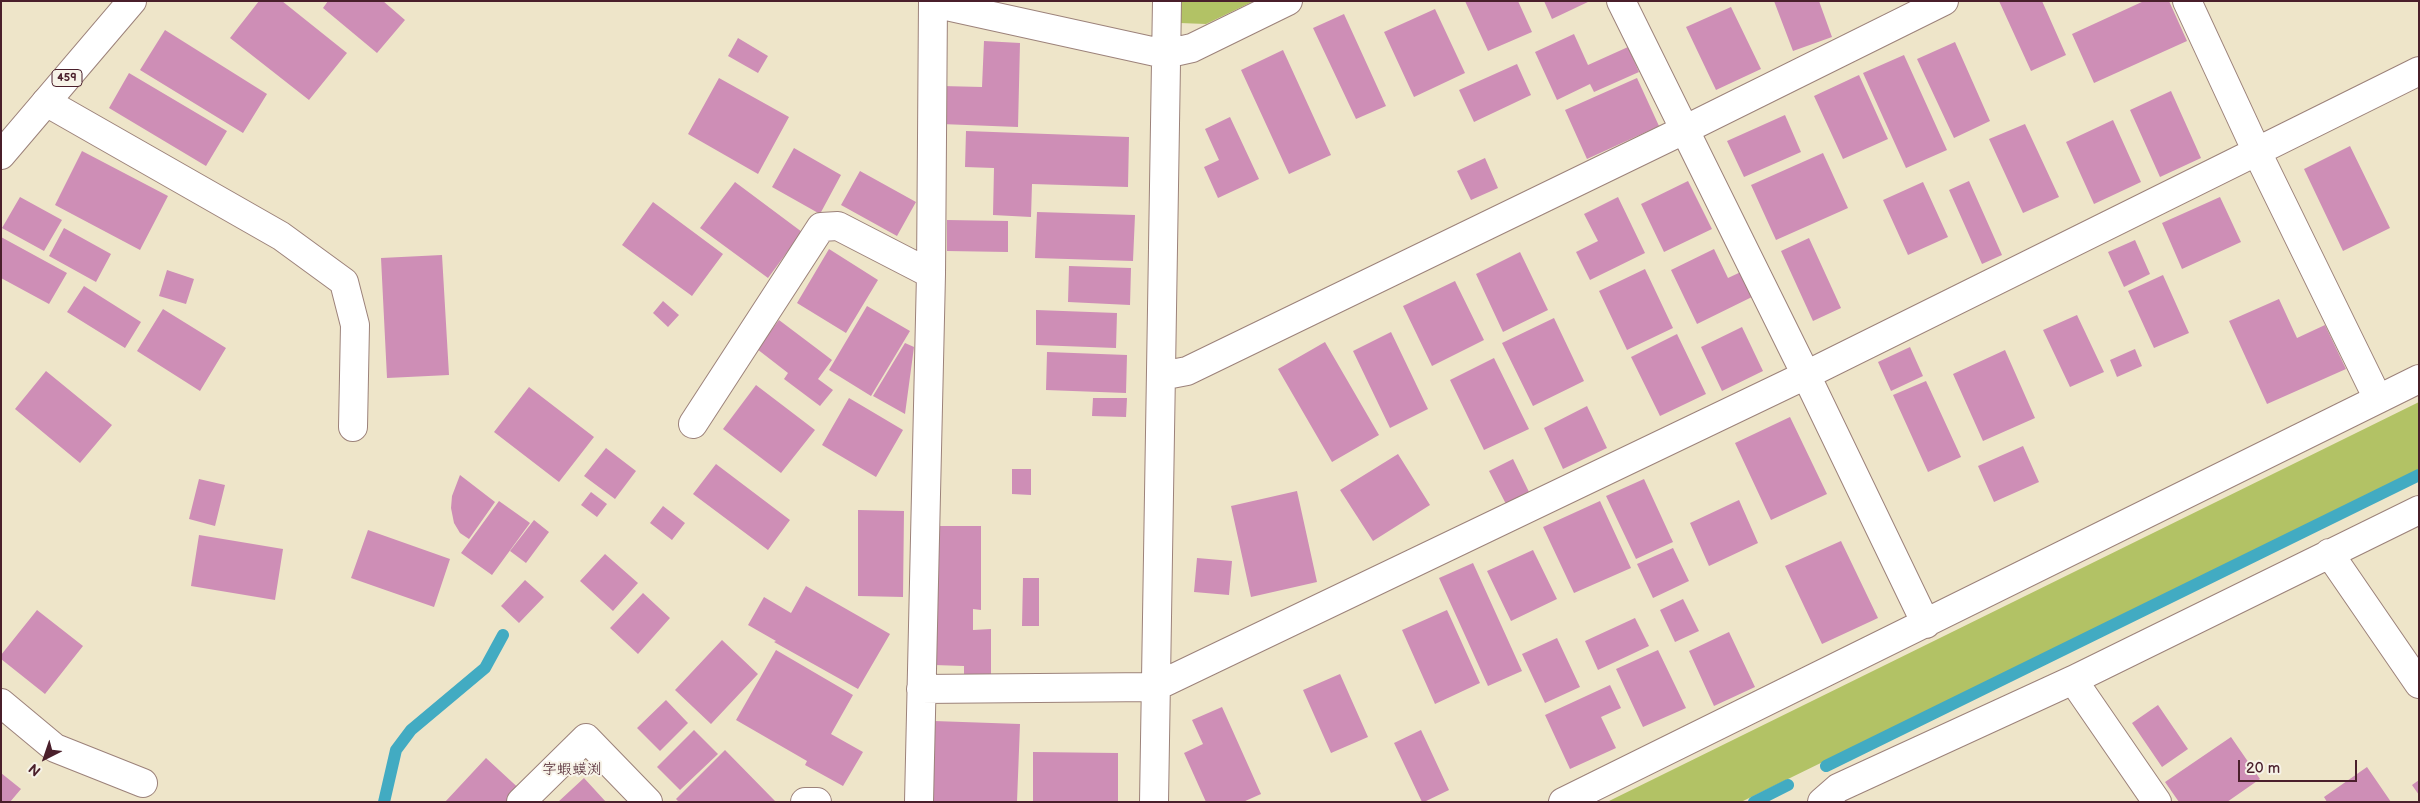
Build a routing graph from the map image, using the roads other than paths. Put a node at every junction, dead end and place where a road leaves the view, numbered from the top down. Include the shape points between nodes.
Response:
1 (132, 1) edge
2 (1167, 1) edge
3 (1288, 1) edge
4 (1620, 1) edge
5 (1944, 1) edge
6 (2187, 1) edge
7 (933, 2) edge
8 (1165, 54) junction
9 (2419, 72) edge
10 (46, 102) junction
11 (1684, 130) junction
12 (2258, 152) junction
13 (1, 155) edge
14 (932, 274) junction
15 (1806, 375) junction
16 (1161, 376) junction
17 (2419, 379) edge
18 (2378, 399) junction
19 (693, 424) dead end
20 (353, 427) dead end
21 (2419, 510) edge
22 (2329, 553) junction
23 (1926, 624) junction
24 (2073, 680) junction
25 (2419, 684) edge
26 (1155, 687) junction
27 (921, 689) junction
28 (1, 703) edge
29 (143, 783) dead end
30 (521, 802) edge
31 (648, 802) edge
32 (805, 802) edge
33 (817, 802) edge
34 (919, 802) edge
35 (1154, 802) edge
36 (1563, 802) edge
37 (1822, 802) edge
38 (2157, 802) edge

1 - 10 main road, 459
2 - 8 main road
3 - 8 main road via 1192,48
4 - 11 main road
5 - 11 main road
6 - 12 main road
7 - 8 main road
7 - 14 main road
8 - 16 main road
9 - 12 main road
10 - 13 main road, 459
10 - 20 main road via 281,236 344,282 355,325
11 - 15 main road
11 - 16 main road via 1187,370
12 - 15 main road
12 - 18 main road
14 - 19 main road via 838,226 821,227
14 - 27 main road
15 - 23 main road
15 - 26 main road
16 - 26 main road
17 - 18 main road
18 - 23 main road
21 - 22 main road
22 - 24 main road
22 - 25 main road
23 - 36 main road
24 - 37 main road via 1838,788
24 - 38 main road
26 - 27 main road
26 - 35 main road
27 - 34 main road
28 - 29 main road via 55,748
30 - 31 main road via 586,738
32 - 33 main road

